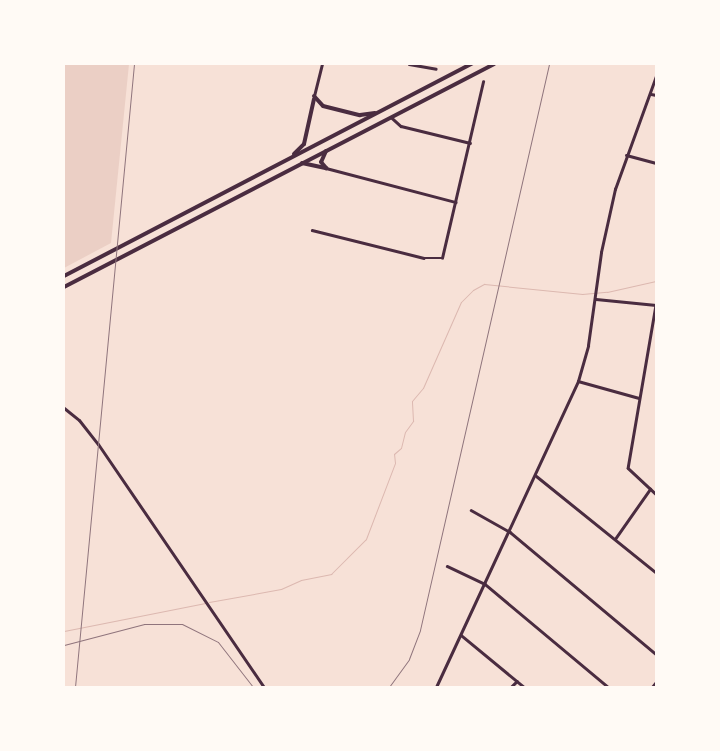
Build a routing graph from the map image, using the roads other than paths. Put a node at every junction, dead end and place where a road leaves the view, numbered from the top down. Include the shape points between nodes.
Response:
1 (322, 64) edge
2 (409, 64) edge
3 (472, 64) edge
4 (494, 64) edge
5 (436, 69) dead end
6 (656, 76) edge
7 (483, 82) dead end
8 (650, 94) junction
9 (656, 95) edge
10 (314, 96) junction
11 (377, 113) junction
12 (392, 118) junction
13 (470, 142) junction
14 (326, 150) junction
15 (626, 155) junction
16 (291, 158) junction
17 (302, 163) junction
18 (656, 163) edge
19 (326, 168) junction
20 (456, 202) junction
21 (312, 230) dead end
22 (64, 276) edge
23 (64, 287) edge
24 (596, 297) junction
25 (656, 305) edge
26 (578, 381) junction
27 (639, 398) junction
28 (64, 408) edge
29 (536, 476) junction
30 (650, 489) junction
31 (656, 494) edge
32 (471, 510) dead end
33 (510, 532) junction
34 (615, 538) junction
35 (447, 566) dead end
36 (656, 573) edge
37 (485, 584) junction
38 (462, 635) junction
39 (656, 654) edge
40 (517, 681) junction
41 (656, 682) edge
42 (264, 687) edge
43 (436, 687) edge
44 (512, 687) edge
45 (524, 687) edge
46 (608, 687) edge
47 (652, 687) edge

1 - 10 street
2 - 5 street
3 - 11 highway
4 - 12 highway
6 - 8 street
7 - 13 street
8 - 9 street
8 - 15 street
10 - 11 highway via 323,106 360,115
10 - 16 highway via 304,144
11 - 16 highway
12 - 13 street via 401,126
12 - 14 highway
13 - 20 street
14 - 17 highway
14 - 19 highway via 321,162
15 - 18 street
15 - 24 street via 613,198
16 - 22 highway
17 - 19 highway
17 - 23 highway
19 - 20 street
20 - 21 street via 440,260
24 - 25 street
24 - 26 street
25 - 27 street
26 - 27 street
26 - 29 street
27 - 30 street via 628,468
28 - 42 street via 79,420 98,444 209,611
29 - 33 street
29 - 34 street
30 - 31 street
30 - 34 street
32 - 33 street
33 - 37 street
33 - 39 street
34 - 36 street
35 - 37 street
37 - 38 street
37 - 46 street
38 - 40 street
38 - 43 street
40 - 44 street
40 - 45 street
41 - 47 street

